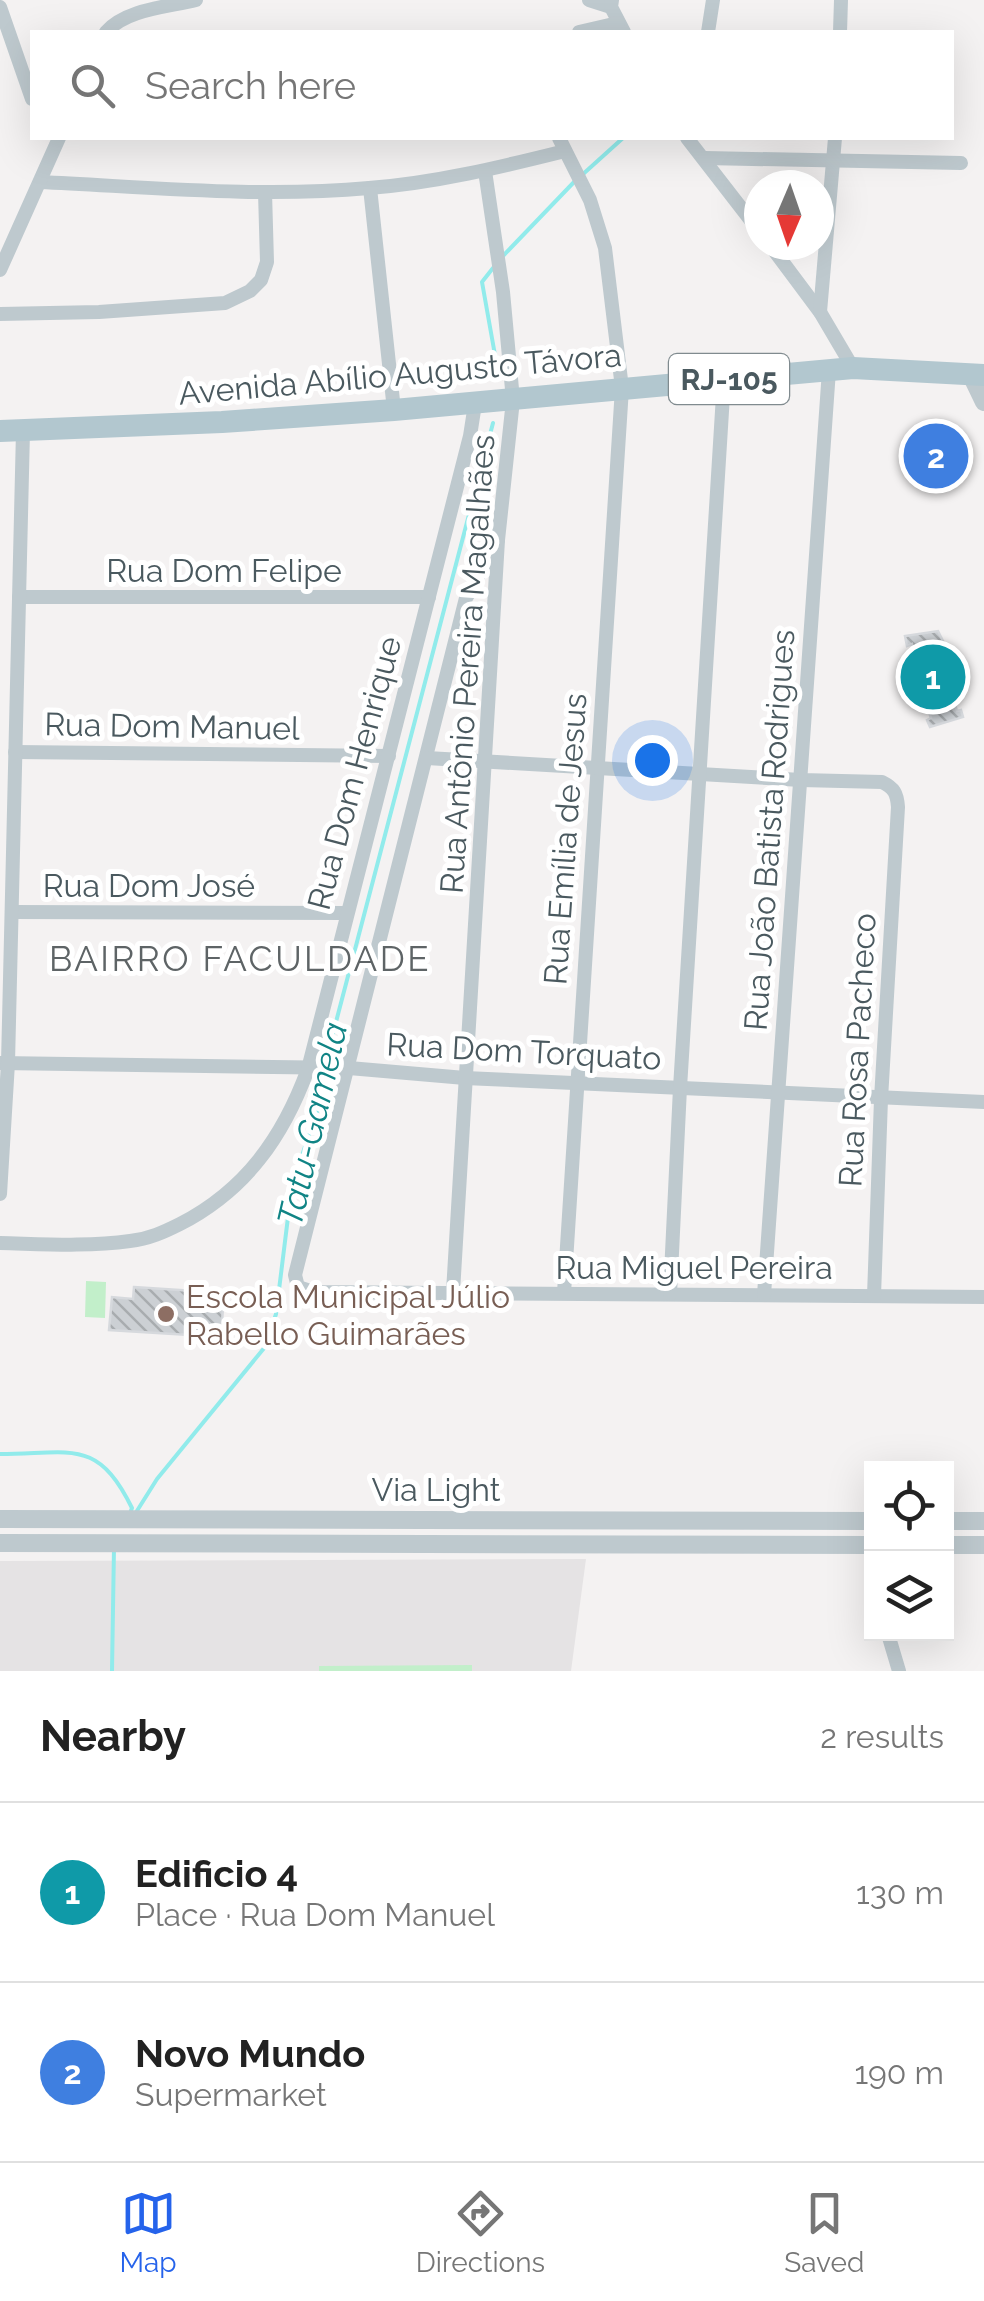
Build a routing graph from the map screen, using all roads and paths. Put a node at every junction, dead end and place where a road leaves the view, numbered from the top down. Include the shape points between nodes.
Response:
1 (196, 0) edge
2 (589, 0) edge
3 (713, 0) edge
4 (841, 0) edge
5 (612, 3) edge
6 (0, 7) edge
7 (621, 28) edge
8 (108, 30) edge
9 (708, 30) edge
10 (840, 30) edge
11 (30, 94) edge
12 (47, 140) edge
13 (59, 140) edge
14 (691, 140) edge
15 (835, 140) edge
16 (562, 144) edge
17 (52, 155) junction
18 (705, 158) junction
19 (834, 162) junction
20 (961, 163) dead end
21 (484, 171) junction
22 (40, 182) junction
23 (370, 188) junction
24 (264, 192) junction
25 (744, 211) edge
26 (781, 260) edge
27 (0, 270) edge
28 (820, 312) junction
29 (0, 314) edge
30 (853, 368) junction
31 (829, 370) junction
32 (978, 375) edge
33 (724, 380) junction
34 (622, 388) junction
35 (514, 400) junction
36 (984, 402) edge
37 (475, 404) junction
38 (394, 410) junction
39 (11, 431) edge
40 (498, 540) junction
41 (19, 597) junction
42 (429, 597) junction
43 (16, 752) junction
44 (388, 756) junction
45 (427, 758) junction
46 (488, 760) junction
47 (597, 767) junction
48 (700, 773) junction
49 (801, 780) junction
50 (12, 912) junction
51 (346, 913) junction
52 (4, 1063) edge
53 (343, 1068) junction
54 (312, 1069) junction
55 (465, 1078) junction
56 (576, 1083) junction
57 (680, 1088) junction
58 (778, 1094) junction
59 (881, 1099) junction
60 (984, 1102) edge
61 (0, 1194) edge
62 (0, 1243) edge
63 (453, 1292) junction
64 (564, 1293) junction
65 (670, 1294) junction
66 (764, 1295) junction
67 (874, 1296) junction
68 (984, 1297) edge
69 (0, 1518) edge
70 (864, 1521) edge
71 (954, 1521) edge
72 (984, 1521) edge
73 (0, 1543) edge
74 (864, 1544) edge
75 (954, 1545) edge
76 (984, 1545) edge
77 (890, 1641) edge
78 (899, 1671) edge

1 - 8 street via 137,14
2 - 5 street
3 - 9 street
4 - 10 street
5 - 7 street
6 - 11 street
12 - 17 street
13 - 17 street
14 - 18 street
15 - 19 street
16 - 21 street
16 - 34 street, Rua Emília de Jesus via 606,248
17 - 22 street
18 - 19 street
18 - 25 street
19 - 20 street
19 - 28 street
21 - 23 street
21 - 35 street, Rua Antônio Pereira Magalhães
22 - 24 street
22 - 27 street
23 - 24 street
23 - 38 street
24 - 29 street via 267,262 250,291 224,303
26 - 28 street
28 - 30 street
30 - 31 main road, Avenida Abílio Augusto Távora / RJ-105
30 - 32 main road, Avenida Abílio Augusto Távora / RJ-105
31 - 33 main road, Avenida Abílio Augusto Távora / RJ-105
31 - 49 street, Rua João Batista Rodrigues
32 - 36 street
33 - 34 main road, Avenida Abílio Augusto Távora / RJ-105
33 - 48 street
34 - 35 main road, Avenida Abílio Augusto Távora / RJ-105
34 - 47 street, Rua Emília de Jesus
35 - 37 main road, Avenida Abílio Augusto Távora / RJ-105
35 - 40 street, Rua Antônio Pereira Magalhães
37 - 38 main road, Avenida Abílio Augusto Távora / RJ-105
37 - 42 street, Rua Dom Henrique
38 - 39 main road, Avenida Abílio Augusto Távora / RJ-105
39 - 41 street
40 - 45 street via 466,598
40 - 46 street, Rua Antônio Pereira Magalhães
41 - 42 street, Rua Dom Felipe
41 - 43 street
42 - 44 street, Rua Dom Henrique
43 - 44 street, Rua Dom Manuel
43 - 50 street
44 - 51 street, Rua Dom Henrique
45 - 46 street
45 - 53 street
46 - 47 street
46 - 55 street, Rua Antônio Pereira Magalhães
47 - 48 street
47 - 56 street, Rua Emília de Jesus
48 - 49 street
48 - 57 street
49 - 58 street, Rua João Batista Rodrigues
49 - 59 street, Rua Rosa Pacheco via 882,782 896,794
50 - 51 street, Rua Dom José
50 - 52 street
51 - 54 street, Rua Dom Henrique
52 - 54 street, Rua Dom Torquato
52 - 61 street
53 - 54 street, Rua Dom Torquato
53 - 55 street, Rua Dom Torquato
53 - 63 street, Rua Miguel Pereira via 295,1275 298,1287
54 - 62 street, Rua Dom Henrique via 270,1148 232,1191 202,1212 132,1241
55 - 56 street, Rua Dom Torquato
55 - 63 street, Rua Antônio Pereira Magalhães
56 - 57 street, Rua Dom Torquato
56 - 64 street, Rua Emília de Jesus
57 - 58 street, Rua Dom Torquato
57 - 65 street
58 - 59 street, Rua Dom Torquato
58 - 66 street, Rua João Batista Rodrigues
59 - 60 street, Rua Dom Torquato
59 - 67 street, Rua Rosa Pacheco
63 - 64 street, Rua Miguel Pereira
64 - 65 street, Rua Miguel Pereira
65 - 66 street, Rua Miguel Pereira
66 - 67 street, Rua Miguel Pereira
67 - 68 street, Rua Miguel Pereira
69 - 70 street, Via Light
71 - 72 street
73 - 74 street, Via Light
75 - 76 street
77 - 78 street

